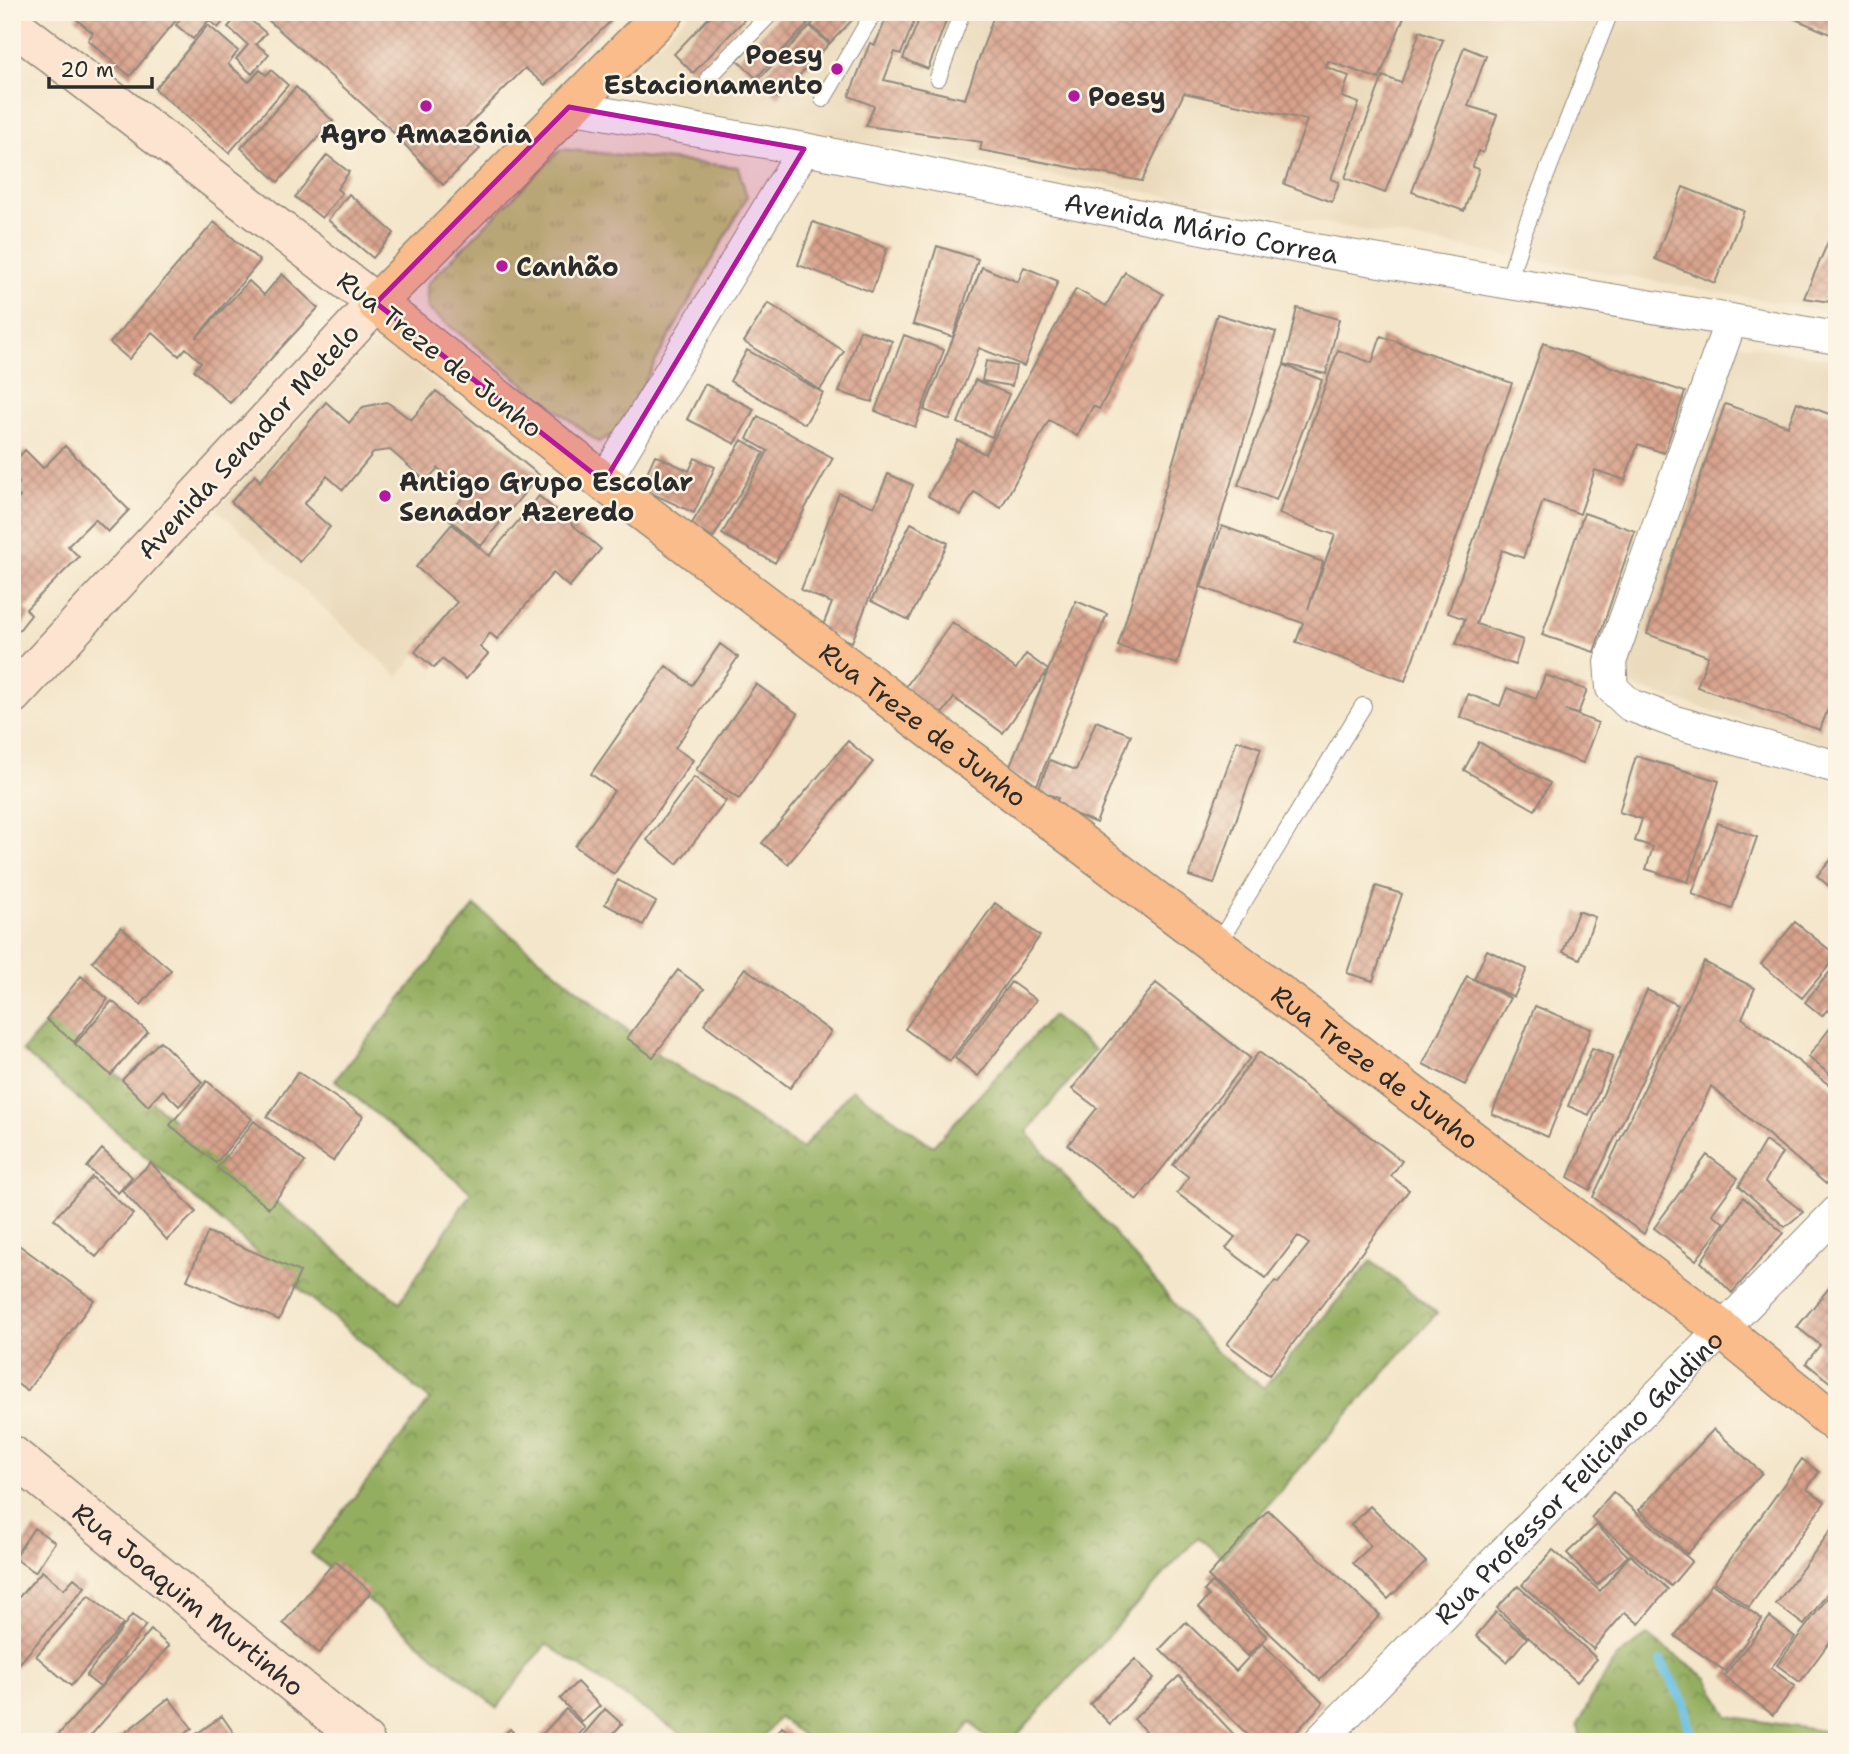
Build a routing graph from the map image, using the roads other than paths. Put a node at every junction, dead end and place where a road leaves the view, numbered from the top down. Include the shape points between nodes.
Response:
1 (664, 12) edge
2 (772, 12) edge
3 (874, 12) edge
4 (962, 12) edge
5 (1610, 12) edge
6 (12, 24) edge
7 (709, 77) dead end
8 (938, 78) dead end
9 (823, 99) dead end
10 (569, 107) junction
11 (804, 149) junction
12 (1508, 283) junction
13 (376, 303) junction
14 (1731, 320) junction
15 (1837, 338) edge
16 (604, 482) junction
17 (12, 695) edge
18 (1363, 706) dead end
19 (1837, 768) edge
20 (1216, 947) junction
21 (1837, 1212) edge
22 (1720, 1328) junction
23 (1837, 1424) edge
24 (12, 1455) edge
25 (365, 1742) edge
26 (1319, 1742) edge

1 - 10 main road, Avenida Senador Metelo
2 - 7 lane
3 - 9 lane
4 - 8 lane
5 - 12 lane
6 - 13 street, Rua Treze de Junho
10 - 11 street, Avenida Mário Correa
10 - 13 main road, Avenida Senador Metelo
11 - 12 street, Avenida Mário Correa via 1303,248
11 - 16 street
12 - 14 street, Avenida Mário Correa
13 - 16 main road, Rua Treze de Junho
13 - 17 street, Avenida Senador Metelo
14 - 15 street, Avenida Mário Correa
14 - 19 street via 1610,662 1612,688 1630,705 1678,723
16 - 20 main road, Rua Treze de Junho
18 - 20 lane
20 - 22 main road, Rua Treze de Junho
21 - 22 street, Rua Professor Feliciano Galdino
22 - 23 main road, Rua Treze de Junho
22 - 26 street, Rua Professor Feliciano Galdino
24 - 25 street, Rua Joaquim Murtinho

